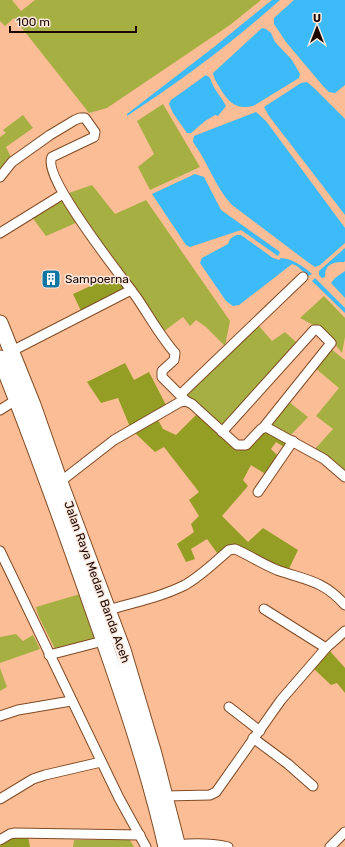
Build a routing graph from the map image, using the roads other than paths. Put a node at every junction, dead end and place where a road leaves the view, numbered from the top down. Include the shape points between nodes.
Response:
1 (0, 177) edge
2 (63, 194) junction
3 (0, 233) edge
4 (303, 277) dead end
5 (131, 290) junction
6 (0, 323) edge
7 (6, 354) edge
8 (23, 396) junction
9 (184, 397) junction
10 (0, 410) edge
11 (264, 428) junction
12 (222, 432) junction
13 (293, 441) junction
14 (345, 477) edge
15 (60, 482) junction
16 (258, 492) dead end
17 (0, 551) edge
18 (345, 605) edge
19 (264, 609) dead end
20 (107, 610) junction
21 (345, 631) edge
22 (111, 639) junction
23 (326, 648) junction
24 (49, 655) junction
25 (71, 701) junction
26 (229, 707) dead end
27 (0, 716) edge
28 (256, 735) junction
29 (102, 762) junction
30 (313, 786) dead end
31 (165, 796) junction
32 (0, 799) edge
33 (345, 832) edge
34 (140, 835) junction
35 (1, 838) edge
36 (174, 846) edge
37 (146, 847) edge
38 (228, 847) edge
39 (330, 847) edge

1 - 2 street via 12,162 82,117 95,132 94,137 50,160
2 - 3 street
2 - 5 street
4 - 9 street
5 - 7 street
5 - 9 street via 175,353 174,360 161,372 166,381
6 - 7 highway, Jalan Raya Medan Banda Aceh
7 - 8 highway, Jalan Raya Medan Banda Aceh
8 - 10 street
8 - 15 highway, Jalan Raya Medan Banda Aceh
8 - 22 highway, Jalan Raya Medan Banda Aceh via 63,524
9 - 12 street
9 - 15 street via 180,402 114,440
11 - 12 street via 242,446 235,444
11 - 12 street via 331,343 318,330 314,330
11 - 13 street
13 - 14 street via 324,459
13 - 16 street
15 - 20 highway, Jalan Raya Medan Banda Aceh
17 - 24 street
18 - 20 street via 317,582 277,570 235,549 229,550 184,585 154,597
19 - 23 street
20 - 22 highway, Jalan Raya Medan Banda Aceh
21 - 23 street
22 - 24 street
22 - 31 highway, Jalan Raya Medan Banda Aceh via 135,688
22 - 36 highway, Jalan Raya Medan Banda Aceh via 160,820
23 - 28 street via 281,700
24 - 25 street
25 - 27 street via 18,710
25 - 29 street
26 - 28 street
28 - 30 street
28 - 31 street via 214,794
29 - 32 street via 33,779
29 - 34 street
31 - 36 highway, Jalan Raya Medan Banda Aceh
33 - 39 street
34 - 35 street via 15,833
34 - 37 street
36 - 38 street via 212,843

